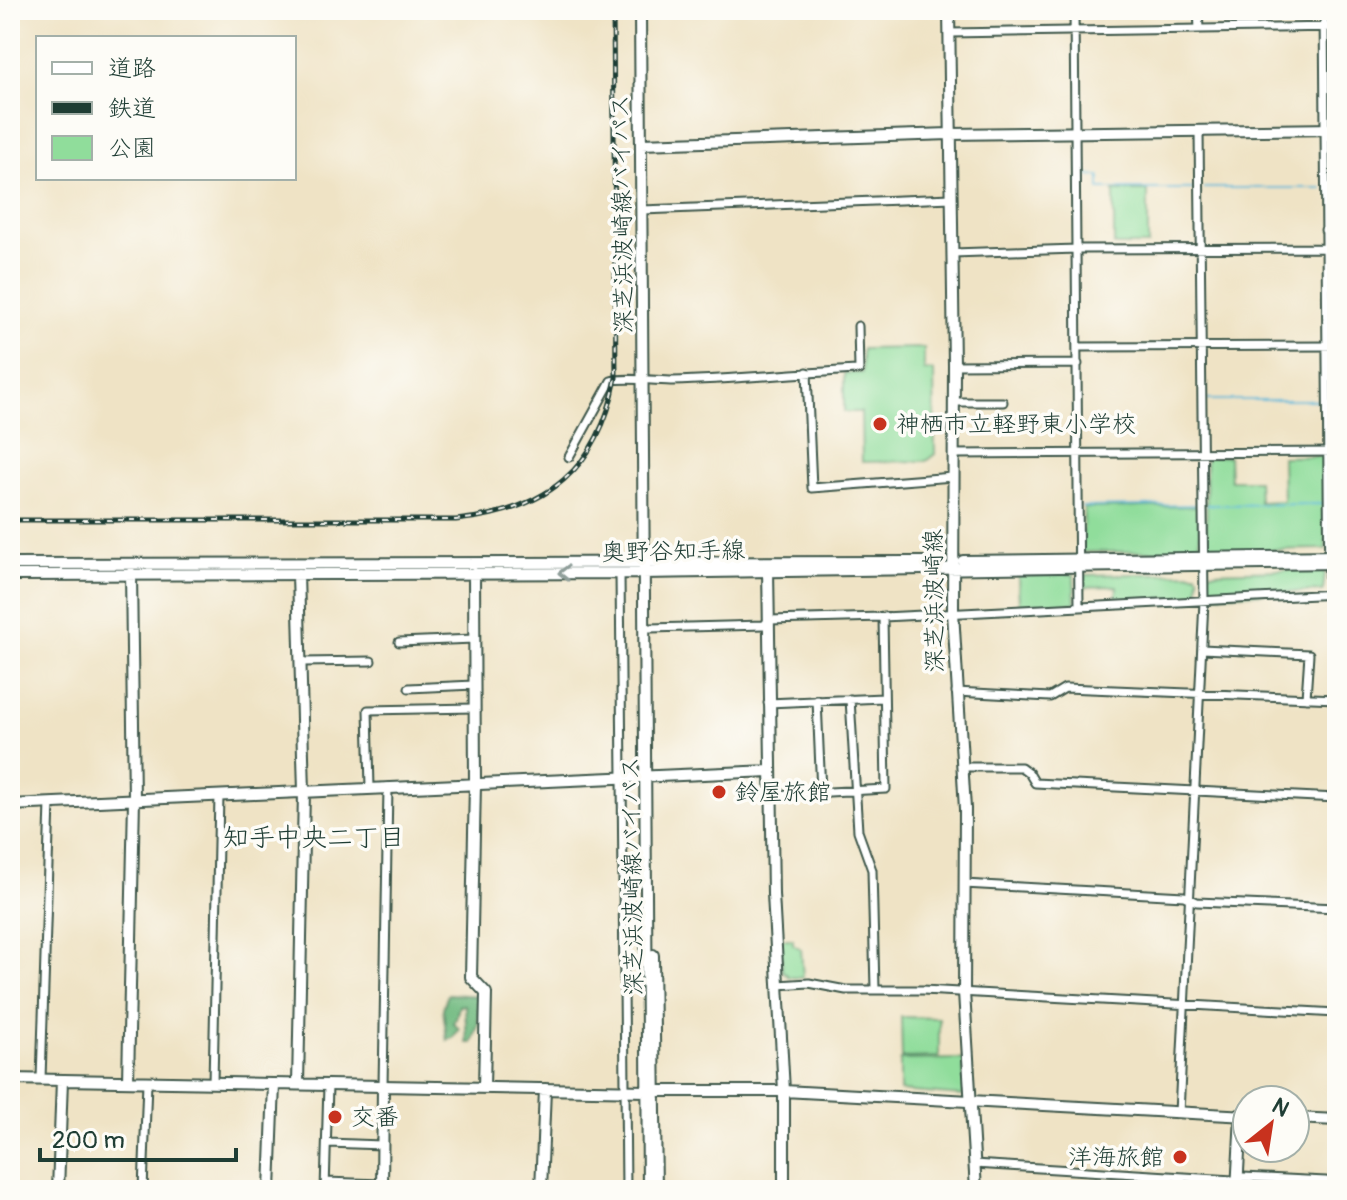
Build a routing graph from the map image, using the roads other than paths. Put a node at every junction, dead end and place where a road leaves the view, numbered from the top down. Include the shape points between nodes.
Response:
1 (640, 10) edge
2 (949, 10) edge
3 (1074, 10) edge
4 (1198, 10) edge
5 (1324, 10) edge
6 (1337, 27) edge
7 (1324, 28) junction
8 (1199, 29) junction
9 (1074, 31) junction
10 (949, 33) junction
11 (1324, 81) junction
12 (1337, 81) edge
13 (1325, 129) junction
14 (1337, 129) edge
15 (1199, 131) junction
16 (950, 134) junction
17 (1076, 134) junction
18 (641, 144) junction
19 (952, 198) junction
20 (642, 210) junction
21 (1325, 230) junction
22 (1337, 230) edge
23 (1325, 248) junction
24 (1077, 249) junction
25 (1199, 249) junction
26 (953, 253) junction
27 (858, 326) dead end
28 (1201, 346) junction
29 (1327, 346) junction
30 (1337, 346) edge
31 (1077, 347) junction
32 (1078, 364) junction
33 (954, 365) junction
34 (807, 372) junction
35 (644, 382) junction
36 (954, 402) junction
37 (1003, 402) dead end
38 (1327, 452) junction
39 (1337, 452) edge
40 (1079, 453) junction
41 (1202, 453) junction
42 (953, 454) junction
43 (569, 457) dead end
44 (953, 477) junction
45 (1333, 560) edge
46 (1204, 562) junction
47 (10, 564) edge
48 (1079, 564) junction
49 (953, 565) junction
50 (645, 569) junction
51 (768, 569) junction
52 (131, 573) junction
53 (474, 573) junction
54 (620, 573) junction
55 (298, 574) junction
56 (10, 575) edge
57 (1333, 594) edge
58 (1204, 601) junction
59 (1079, 607) junction
60 (953, 612) junction
61 (883, 617) junction
62 (769, 620) junction
63 (650, 628) junction
64 (474, 639) junction
65 (399, 642) dead end
66 (1202, 649) junction
67 (371, 661) dead end
68 (302, 662) junction
69 (474, 685) junction
70 (409, 688) dead end
71 (956, 692) junction
72 (1201, 694) junction
73 (883, 698) junction
74 (1306, 698) junction
75 (850, 699) junction
76 (1337, 699) edge
77 (817, 700) junction
78 (768, 703) junction
79 (474, 708) junction
80 (962, 767) junction
81 (770, 771) junction
82 (647, 775) junction
83 (620, 777) junction
84 (475, 784) junction
85 (388, 787) junction
86 (370, 788) junction
87 (304, 792) junction
88 (854, 792) junction
89 (1195, 792) junction
90 (821, 793) junction
91 (219, 795) junction
92 (772, 795) junction
93 (1337, 798) edge
94 (134, 799) junction
95 (50, 803) junction
96 (10, 805) edge
97 (964, 884) junction
98 (1190, 899) junction
99 (1337, 908) edge
100 (778, 985) junction
101 (875, 989) junction
102 (964, 992) junction
103 (1185, 1005) junction
104 (1337, 1013) edge
105 (10, 1079) edge
106 (41, 1079) junction
107 (62, 1080) junction
108 (128, 1081) junction
109 (147, 1082) junction
110 (213, 1083) junction
111 (274, 1084) junction
112 (298, 1084) junction
113 (328, 1085) junction
114 (383, 1086) junction
115 (484, 1088) junction
116 (545, 1089) junction
117 (624, 1090) junction
118 (651, 1091) junction
119 (784, 1091) junction
120 (970, 1100) junction
121 (1179, 1113) junction
122 (1231, 1115) edge
123 (1311, 1119) edge
124 (1337, 1120) edge
125 (328, 1143) junction
126 (382, 1145) junction
127 (974, 1164) junction
128 (1239, 1164) edge
129 (1237, 1184) edge
130 (326, 1186) edge
131 (1337, 1186) edge
132 (382, 1187) edge
133 (58, 1190) edge
134 (143, 1190) edge
135 (270, 1190) edge
136 (541, 1190) edge
137 (626, 1190) edge
138 (648, 1190) edge
139 (656, 1190) edge
140 (784, 1190) edge
141 (976, 1190) edge

1 - 18 street, 深芝浜波崎線バイパス
2 - 10 street, 深芝浜波崎線
3 - 9 street
4 - 8 street
5 - 7 street
6 - 7 street
7 - 8 street
7 - 11 street
8 - 9 street
9 - 10 street
9 - 17 street
10 - 16 street, 深芝浜波崎線
11 - 12 street
11 - 13 street
13 - 14 street
13 - 15 street
13 - 21 street
15 - 17 street
15 - 25 street
16 - 17 street
16 - 18 street
16 - 19 street, 深芝浜波崎線
17 - 24 street
18 - 20 street, 深芝浜波崎線バイパス
19 - 20 street
19 - 26 street, 深芝浜波崎線
20 - 35 street, 深芝浜波崎線バイパス
21 - 22 street
21 - 23 street
23 - 25 street
23 - 29 street
24 - 25 street
24 - 26 street
24 - 31 street
25 - 28 street
26 - 33 street, 深芝浜波崎線
27 - 34 street via 859,370
28 - 29 street
28 - 31 street
28 - 41 street
29 - 30 street
29 - 38 street
31 - 32 street
32 - 33 street
32 - 40 street
33 - 36 street, 深芝浜波崎線
34 - 35 street
34 - 44 street via 812,488
35 - 43 street via 611,381
35 - 50 street, 深芝浜波崎線バイパス
36 - 37 street
36 - 42 street, 深芝浜波崎線
38 - 39 street
38 - 41 street
38 - 45 street
40 - 41 street
40 - 42 street
40 - 48 street
41 - 46 street
42 - 44 street, 深芝浜波崎線
44 - 49 street, 深芝浜波崎線
45 - 46 street, 奥野谷知手線
45 - 57 street
46 - 48 street, 奥野谷知手線
46 - 58 street
47 - 50 street, 奥野谷知手線
48 - 49 street, 奥野谷知手線
48 - 59 street
49 - 50 street, 奥野谷知手線
49 - 51 street, 奥野谷知手線
49 - 60 street, 深芝浜波崎線
50 - 51 street, 奥野谷知手線
50 - 54 street, 奥野谷知手線
50 - 63 street, 深芝浜波崎線バイパス
50 - 82 street, 深芝浜波崎線バイパス
51 - 62 street
52 - 55 street, 奥野谷知手線
52 - 56 street, 奥野谷知手線
52 - 94 street
54 -> 53 street, 奥野谷知手線
53 - 55 street, 奥野谷知手線
53 - 64 street
54 - 83 street
55 - 68 street
57 - 58 street
58 - 59 street
58 - 66 street
59 - 60 street
60 - 61 street
60 - 71 street, 深芝浜波崎線
61 - 62 street
61 - 73 street
62 - 63 street via 764,625
62 - 78 street
63 - 82 street, 深芝浜波崎線バイパス
64 - 65 street
64 - 69 street
66 - 72 street
66 - 74 street via 1309,654
67 - 68 street
68 - 87 street
69 - 70 street
69 - 79 street
71 - 72 street via 1050,697 1065,688
71 - 80 street, 深芝浜波崎線
72 - 74 street
72 - 89 street
73 - 75 street
73 - 88 street via 886,789
74 - 76 street
75 - 77 street
75 - 88 street
77 - 78 street
77 - 90 street
78 - 81 street
79 - 84 street
79 - 86 street via 368,710
80 - 89 street via 1021,767 1035,783
80 - 97 street, 深芝浜波崎線
81 - 82 street
81 - 92 street
82 - 83 street
82 - 118 street, 深芝浜波崎線バイパス
83 - 84 street
83 - 117 street
84 - 85 street
84 - 115 street via 471,977 486,993
85 - 86 street
85 - 114 street
86 - 87 street
87 - 91 street
87 - 112 street
88 - 90 street
88 - 101 street via 858,831 872,870
89 - 93 street
89 - 98 street
90 - 92 street
91 - 94 street
91 - 110 street
92 - 100 street
94 - 95 street
94 - 108 street
95 - 96 street
95 - 106 street
97 - 98 street
97 - 102 street, 深芝浜波崎線
98 - 99 street
98 - 103 street
100 - 101 street
100 - 119 street
101 - 102 street
102 - 103 street
102 - 120 street, 深芝浜波崎線
103 - 104 street
103 - 121 street
105 - 106 street
106 - 107 street
107 - 108 street
107 - 133 street
108 - 109 street
109 - 110 street
109 - 134 street
110 - 111 street
111 - 112 street
111 - 135 street
112 - 113 street
113 - 114 street
113 - 125 street
114 - 115 street
114 - 126 street
115 - 116 street
116 - 117 street
116 - 136 street
117 - 118 street
117 - 137 street
118 - 119 street
118 - 138 street, 深芝浜波崎線バイパス
118 - 139 street, 深芝浜波崎線バイパス
119 - 120 street
119 - 140 street
120 - 121 street
120 - 127 street, 深芝浜波崎線
121 - 122 street
123 - 124 street
125 - 126 street
125 - 130 street
126 - 132 street
127 - 129 street
127 - 141 street, 深芝浜波崎線
128 - 129 street
129 - 131 street via 1326,1181
130 - 132 street

